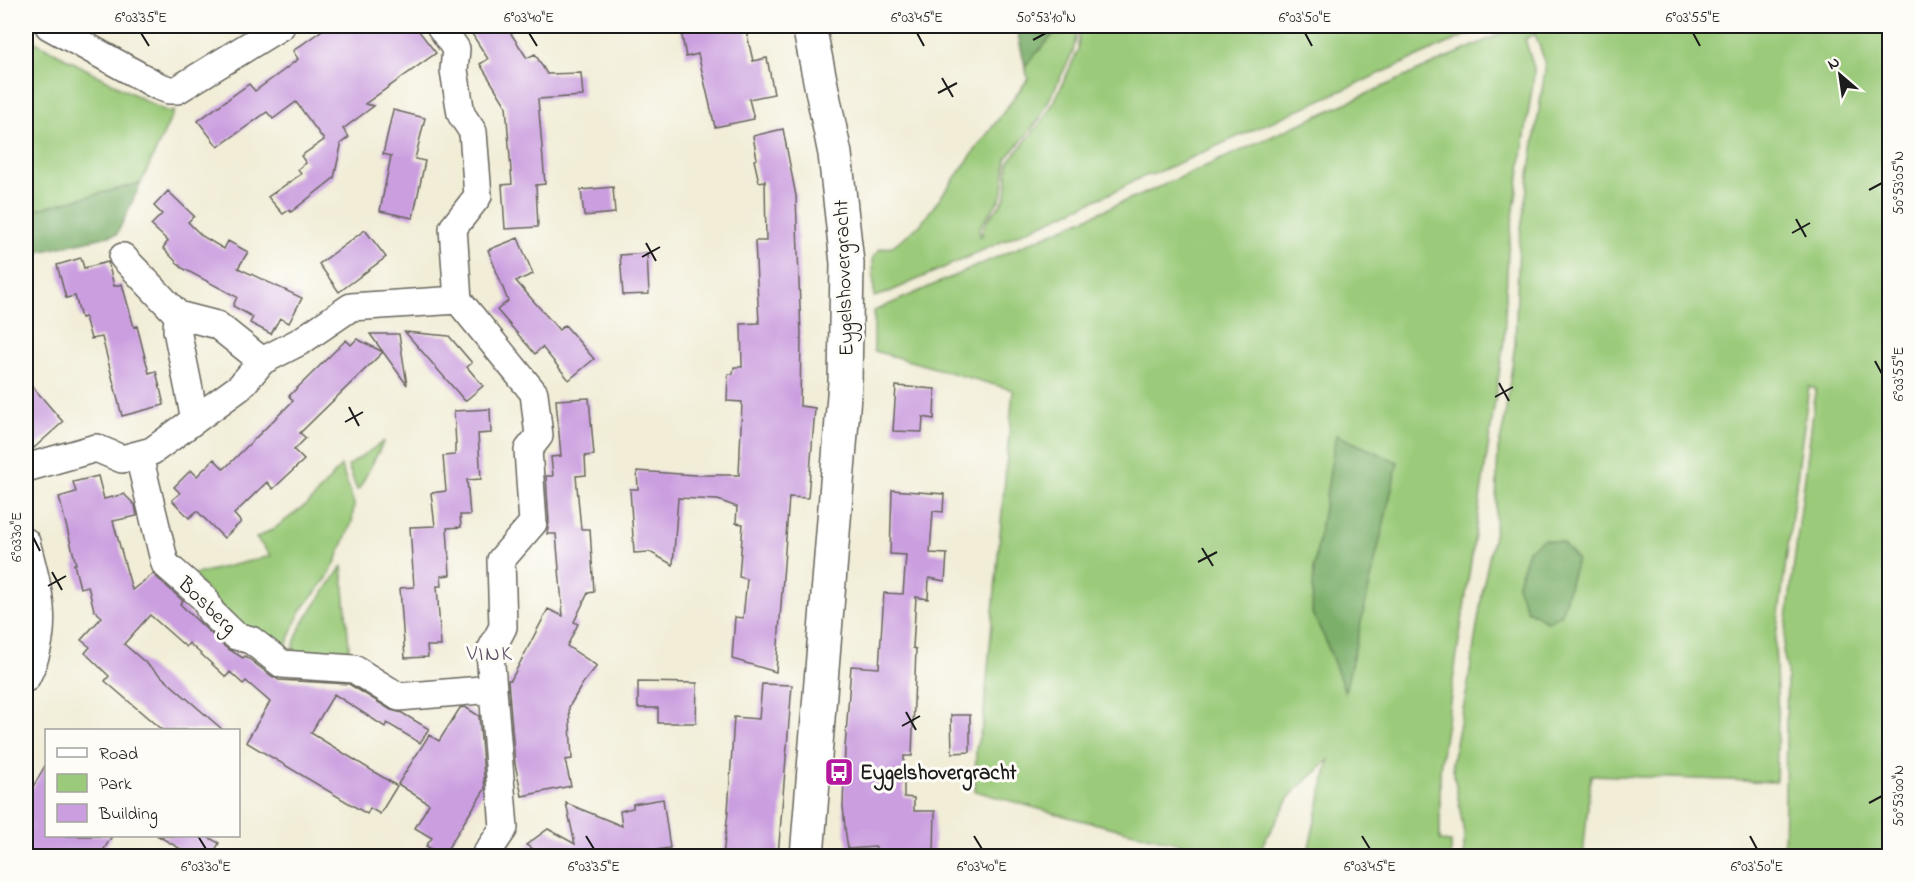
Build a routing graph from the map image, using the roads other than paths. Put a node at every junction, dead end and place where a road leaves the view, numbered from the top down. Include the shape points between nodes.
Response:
1 (49, 26) edge
2 (281, 26) edge
3 (440, 26) edge
4 (809, 26) edge
5 (123, 257) dead end
6 (458, 300) junction
7 (178, 315) junction
8 (262, 361) junction
9 (195, 420) junction
10 (139, 456) junction
11 (26, 468) edge
12 (26, 542) edge
13 (26, 678) edge
14 (493, 689) junction
15 (485, 856) edge
16 (807, 856) edge

1 - 2 street via 169,90 177,90
3 - 6 street via 456,49 454,70 461,114 473,132 477,175 478,196 453,228
4 - 16 street, Eygelshovergracht via 835,154 847,263 845,383
5 - 7 street
6 - 8 street via 351,307 302,341
6 - 14 street via 534,393 538,436 528,450 533,523 501,560 503,627 490,652
7 - 8 street via 217,325
7 - 9 street via 177,330
8 - 9 street via 240,387
9 - 10 street
10 - 11 street via 122,459 96,448
10 - 14 street, Bosberg via 165,564 205,599 211,612 236,636 251,640 282,664 354,669 399,697
12 - 13 street via 38,592 41,628 36,656
14 - 15 street via 504,828

